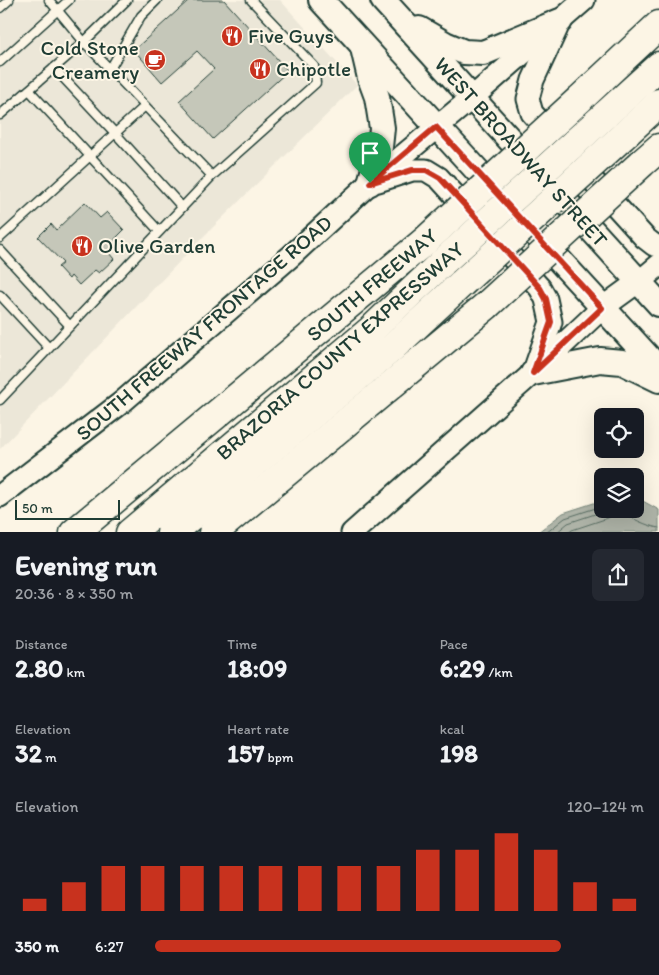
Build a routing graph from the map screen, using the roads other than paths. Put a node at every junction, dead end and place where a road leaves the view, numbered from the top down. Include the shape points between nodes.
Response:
1 (9, 0) edge
2 (49, 0) edge
3 (69, 0) edge
4 (128, 0) edge
5 (158, 0) edge
6 (251, 0) edge
7 (321, 0) edge
8 (584, 0) edge
9 (0, 8) edge
10 (391, 8) edge
11 (58, 10) junction
12 (560, 20) junction
13 (659, 25) edge
14 (84, 42) junction
15 (363, 46) junction
16 (0, 62) edge
17 (659, 66) edge
18 (54, 68) junction
19 (110, 69) junction
20 (29, 90) junction
21 (473, 97) junction
22 (659, 103) edge
23 (145, 106) junction
24 (0, 116) edge
25 (436, 127) junction
26 (115, 133) junction
27 (91, 155) junction
28 (650, 155) edge
29 (212, 176) junction
30 (370, 183) junction
31 (182, 207) junction
32 (159, 231) junction
33 (0, 238) edge
34 (659, 246) edge
35 (0, 250) edge
36 (659, 265) edge
37 (638, 281) junction
38 (0, 295) edge
39 (659, 304) edge
40 (602, 308) junction
41 (70, 326) junction
42 (49, 348) junction
43 (659, 369) edge
44 (533, 373) junction
45 (659, 380) edge
46 (0, 400) edge
47 (0, 496) edge
48 (74, 532) edge
49 (130, 532) edge
50 (170, 532) edge
51 (213, 532) edge
52 (352, 532) edge

1 - 9 lane
2 - 11 lane
3 - 11 lane
4 - 14 lane
5 - 19 lane via 140,16
6 - 29 lane via 314,66 316,83
7 - 15 main road, WEST BROADWAY STREET
8 - 12 main road, SOUTH FREEWAY FRONTAGE ROAD
10 - 12 main road via 445,44 464,52 483,53
10 - 21 main road, WEST BROADWAY STREET
11 - 14 lane
11 - 16 lane
12 - 21 main road, SOUTH FREEWAY FRONTAGE ROAD
12 - 34 main road via 533,80 528,99 532,113 645,238
13 - 48 highway, SOUTH FREEWAY, bridge via 425,241
14 - 18 lane
14 - 19 lane
15 - 25 main road, WEST BROADWAY STREET
15 - 30 main road via 382,128
17 - 49 highway, BRAZORIA COUNTY EXPRESSWAY, bridge via 371,330
18 - 20 lane
18 - 26 lane
19 - 23 lane
20 - 24 lane
20 - 27 lane
21 - 25 main road, SOUTH FREEWAY FRONTAGE ROAD
21 - 37 main road, WEST BROADWAY STREET
22 - 50 highway, BRAZORIA COUNTY EXPRESSWAY, bridge via 392,348
23 - 26 lane
23 - 29 lane
25 - 30 main road, SOUTH FREEWAY FRONTAGE ROAD
25 - 40 main road, WEST BROADWAY STREET
26 - 27 lane
26 - 31 lane
27 - 32 lane
27 - 33 lane
28 - 51 highway, bridge via 486,306
29 - 31 lane
30 - 44 main road via 412,170 426,170 440,178 540,288 551,322
30 - 47 main road, SOUTH FREEWAY FRONTAGE ROAD via 121,403
31 - 32 lane
32 - 41 lane
35 - 41 lane
36 - 37 main road
37 - 39 main road, WEST BROADWAY STREET
37 - 40 main road
38 - 42 lane
40 - 43 main road, WEST BROADWAY STREET
40 - 44 main road
41 - 42 lane
42 - 46 lane
44 - 45 main road via 600,360 622,362
44 - 52 main road

